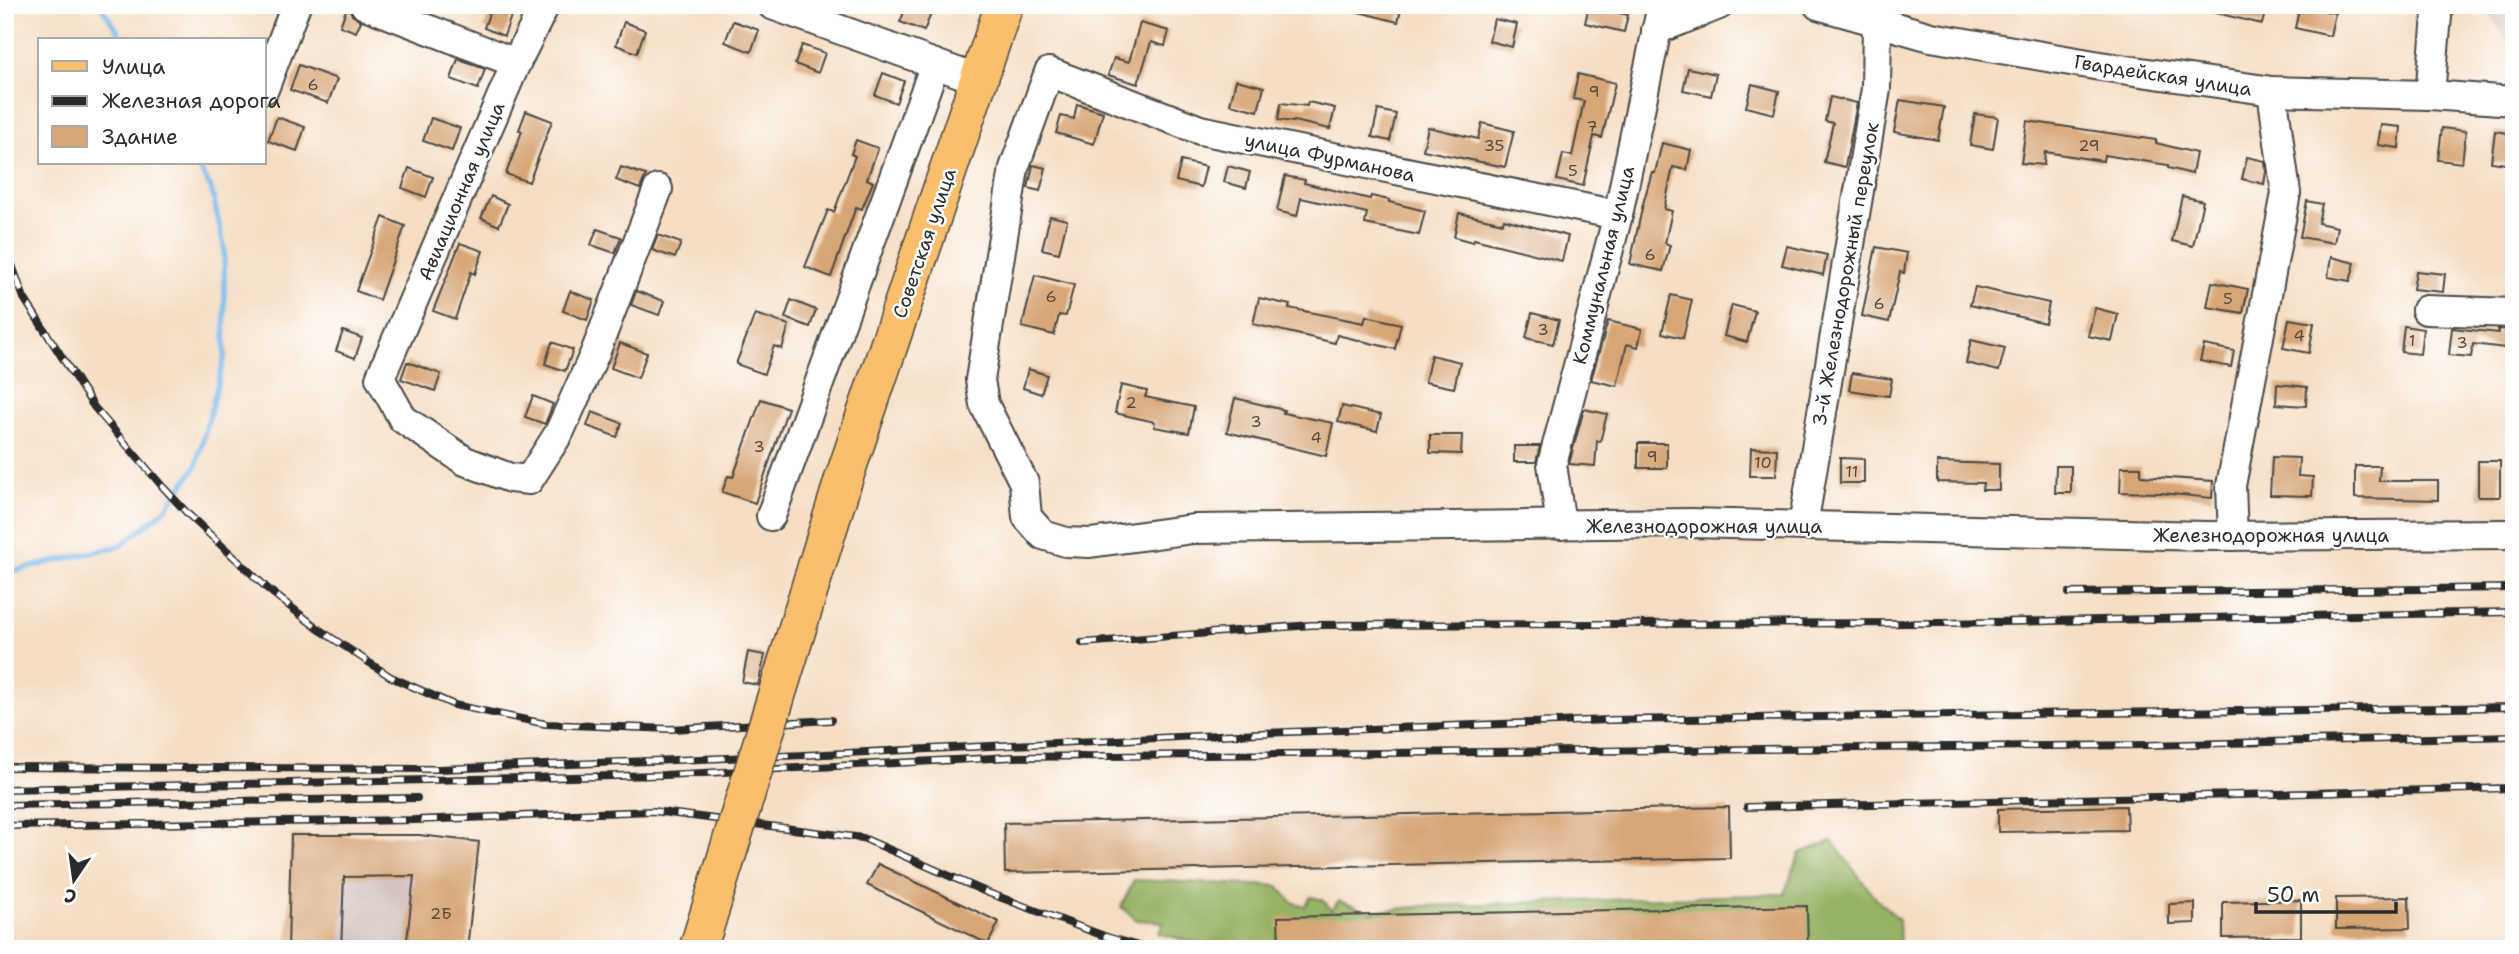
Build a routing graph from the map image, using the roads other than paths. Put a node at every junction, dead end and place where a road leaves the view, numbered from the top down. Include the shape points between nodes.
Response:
1 (296, 5) edge
2 (365, 5) edge
3 (545, 5) edge
4 (772, 5) edge
5 (1004, 5) edge
6 (1719, 5) edge
7 (1818, 5) edge
8 (2438, 5) edge
9 (1659, 18) edge
10 (1877, 22) junction
11 (516, 63) junction
12 (934, 64) junction
13 (979, 80) junction
14 (266, 84) edge
15 (2272, 91) junction
16 (2430, 95) junction
17 (2514, 101) edge
18 (658, 189) dead end
19 (1618, 215) junction
20 (2426, 310) dead end
21 (2514, 313) edge
22 (984, 404) joint
23 (771, 516) dead end
24 (1561, 525) junction
25 (1803, 526) junction
26 (2514, 534) edge
27 (2233, 536) junction
28 (698, 949) edge

1 - 14 street
2 - 11 street
3 - 11 street, Авиационная улица
4 - 12 street
5 - 13 main road, Советская улица
6 - 9 street
7 - 10 street, Гвардейская улица
8 - 16 street
9 - 19 street, Коммунальная улица
10 - 15 street, Гвардейская улица via 1944,39
10 - 25 street, 3-й Железнодорожный переулок via 1877,89
11 - 18 street, Авиационная улица via 380,378 403,419 466,461 528,480 559,433 590,365
12 - 13 street
12 - 23 street
13 - 28 main road, Советская улица, bridge via 843,481
15 - 16 street, Гвардейская улица
15 - 27 street via 2286,193 2231,486
16 - 17 street, Гвардейская улица
19 - 22 street, улица Фурманова via 1200,130 1049,72 1014,168 981,380
19 - 24 street, Коммунальная улица via 1552,464
20 - 21 street
22 - 24 street, Железнодорожная улица via 1024,483 1027,517 1043,535 1066,542 1193,529
24 - 25 street, Железнодорожная улица
25 - 27 street, Железнодорожная улица
26 - 27 street, Железнодорожная улица

